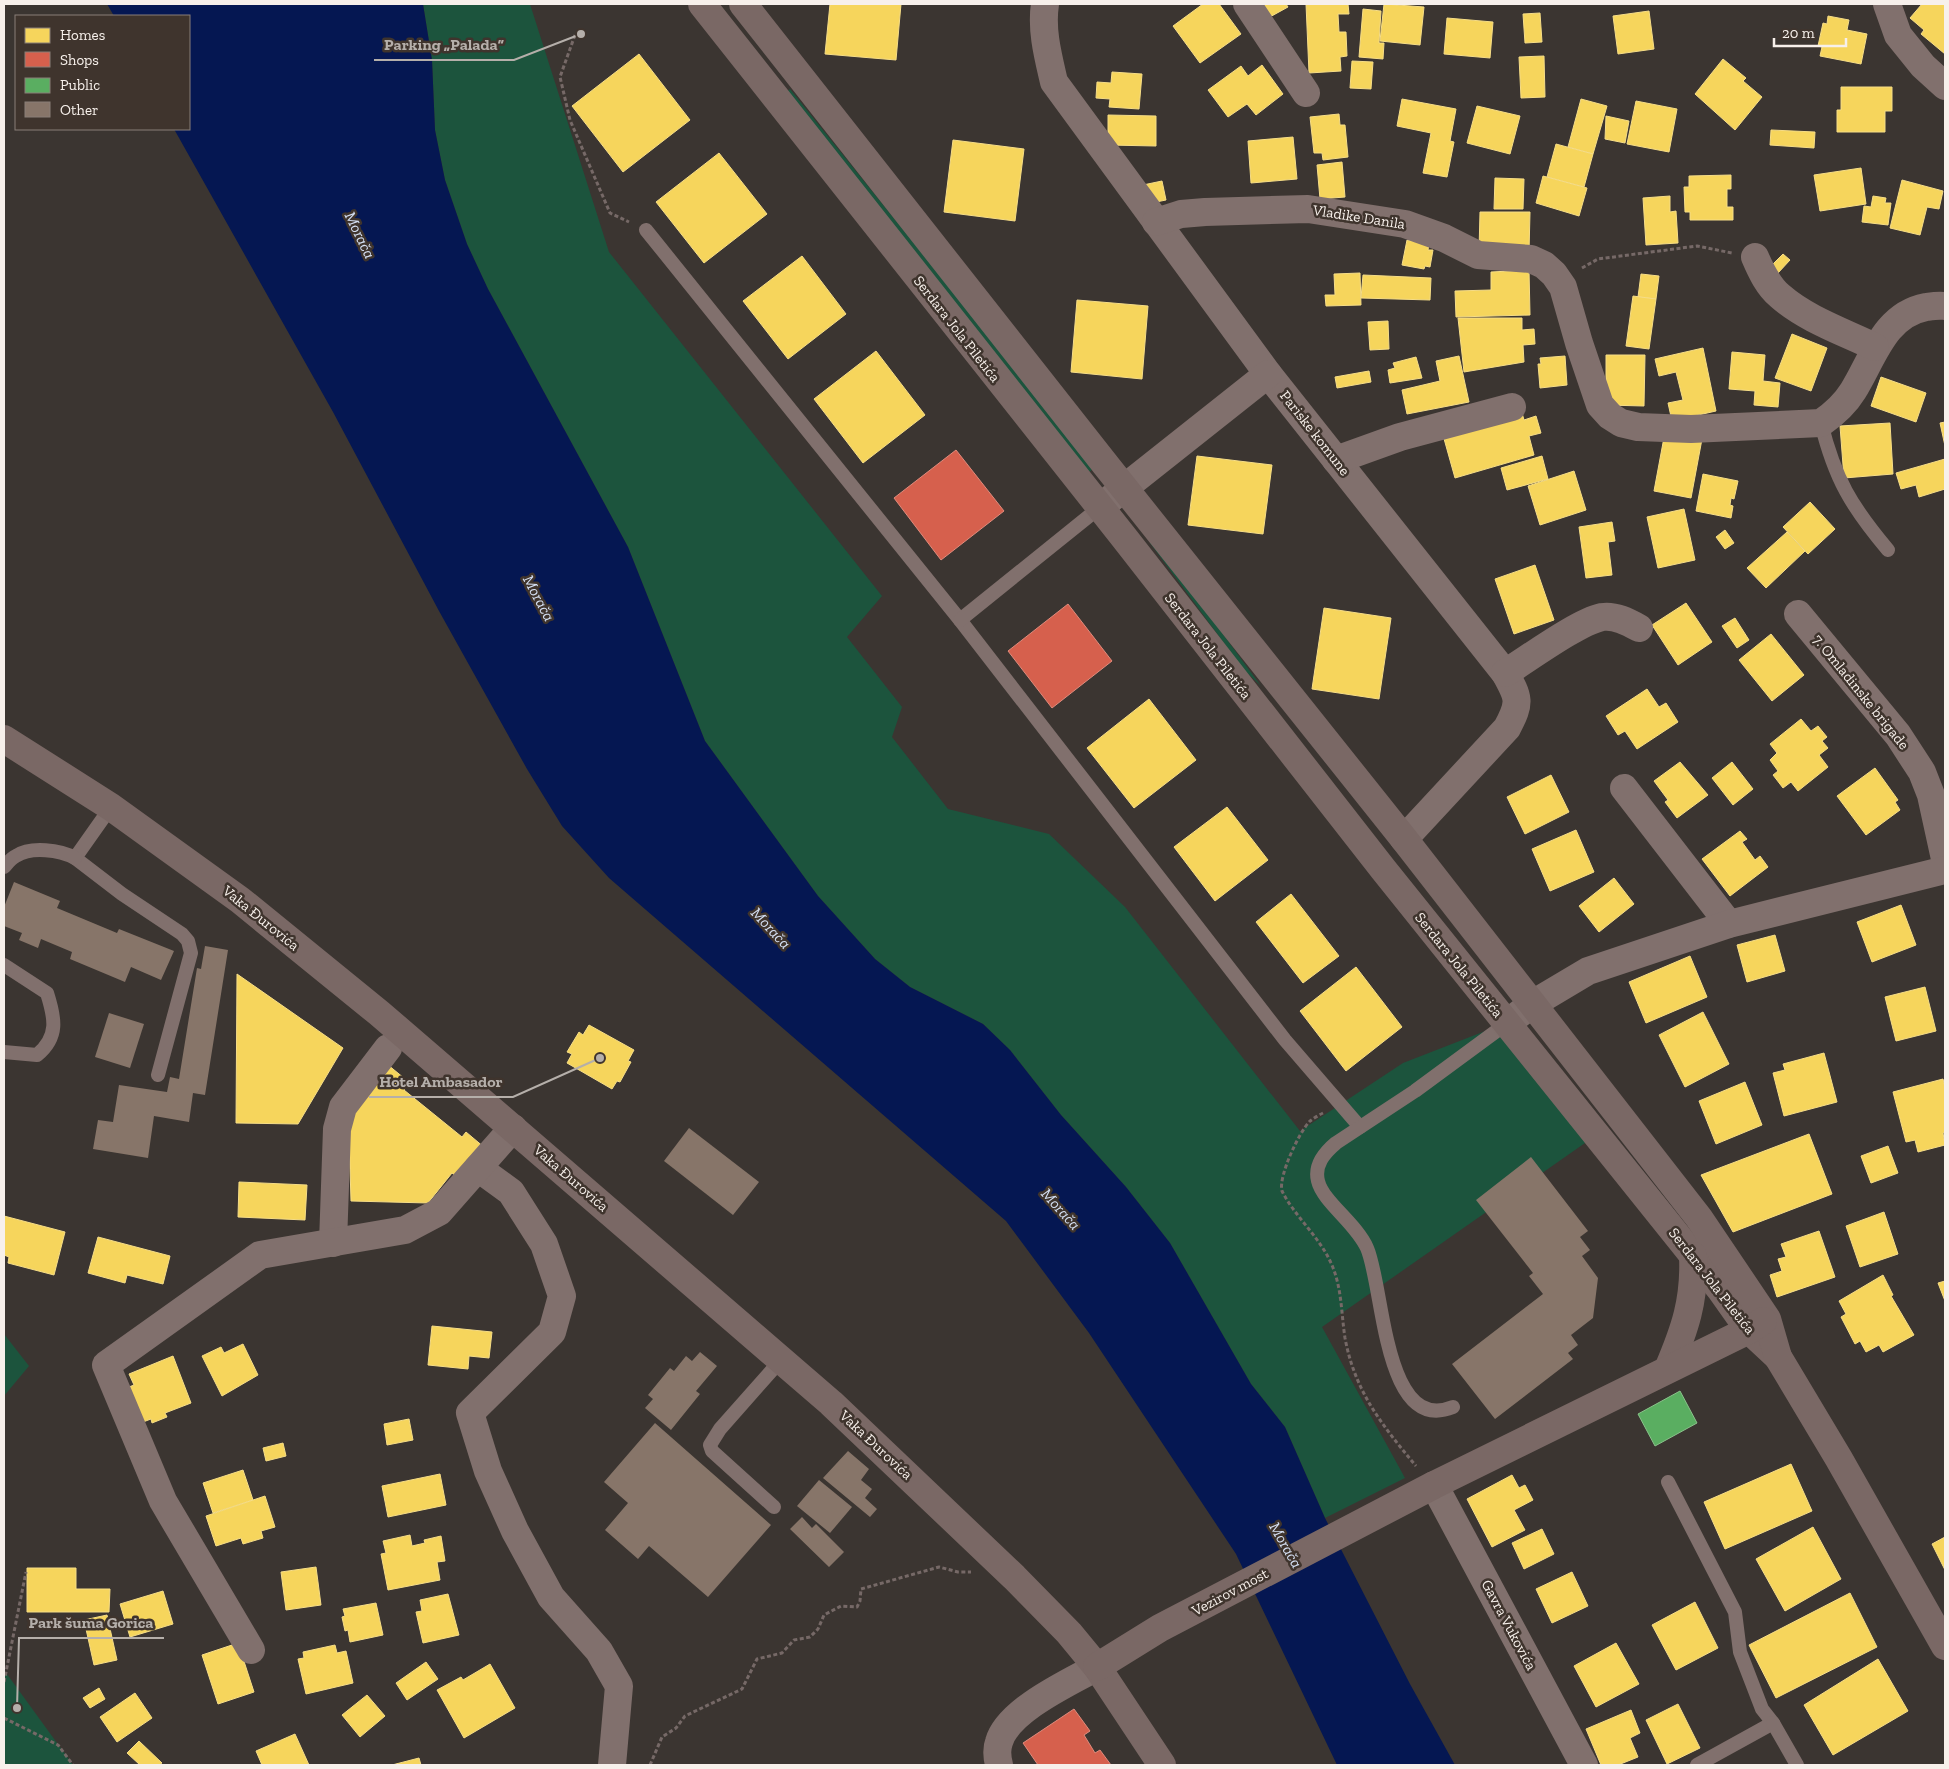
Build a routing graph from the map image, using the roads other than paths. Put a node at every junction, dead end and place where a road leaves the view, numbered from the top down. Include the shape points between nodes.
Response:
1 (702, 4) edge
2 (743, 4) edge
3 (1044, 4) edge
4 (1247, 4) edge
5 (1887, 4) edge
6 (1945, 86) edge
7 (1306, 93) dead end
8 (1156, 222) junction
9 (646, 230) road end
10 (1754, 257) road end
11 (1945, 306) edge
12 (1875, 347) junction
13 (1268, 374) junction
14 (1512, 407) dead end
15 (1821, 423) junction
16 (1336, 460) junction
17 (1125, 488) junction
18 (1100, 508) junction
19 (1888, 550) dead end
20 (1798, 614) dead end
21 (960, 620) junction
22 (1639, 628) dead end
23 (1505, 673) junction
24 (4, 739) edge
25 (1624, 788) dead end
26 (111, 807) junction
27 (1404, 838) junction
28 (76, 858) junction
29 (1945, 859) edge
30 (4, 867) edge
31 (1945, 870) edge
32 (1729, 924) junction
33 (4, 965) edge
34 (1531, 1004) junction
35 (1506, 1024) junction
36 (388, 1048) dead end
37 (4, 1052) edge
38 (158, 1075) dead end
39 (1360, 1127) junction
40 (512, 1128) junction
41 (478, 1168) junction
42 (333, 1243) junction
43 (1693, 1256) junction
44 (1758, 1324) junction
45 (781, 1360) junction
46 (1668, 1369) junction
47 (1453, 1407) dead end
48 (1668, 1482) dead end
49 (1425, 1489) junction
50 (774, 1506) dead end
51 (1941, 1629) edge
52 (252, 1650) dead end
53 (1097, 1667) junction
54 (1773, 1723) junction
55 (612, 1765) edge
56 (998, 1765) edge
57 (1162, 1765) edge
58 (1584, 1765) edge
59 (1697, 1765) edge
60 (1796, 1765) edge

1 - 18 main road, Serdara Jola Piletića
2 - 17 main road, Serdara Jola Piletića
3 - 8 street, Pariske komune via 1046,42 1054,82
4 - 7 street
5 - 6 street via 1898,35 1923,66
8 - 13 street, Pariske komune
8 - 15 street, Vladike Danila via 1181,214 1308,209 1405,224 1478,254 1530,259 1544,265 1563,287 1600,405 1621,423 1638,427 1691,429
9 - 21 lane
10 - 12 street via 1765,278 1784,299
11 - 12 street via 1917,309 1902,317
12 - 15 street via 1853,391
13 - 16 street, Pariske komune
13 - 17 street
14 - 16 street via 1400,437
15 - 19 lane via 1837,476 1858,514
16 - 23 street, Pariske komune
17 - 18 street
17 - 27 main road, Serdara Jola Piletića
18 - 21 lane
18 - 35 main road, Serdara Jola Piletića
20 - 29 street, 7. Omladinske brigade via 1898,735 1922,772 1931,795
21 - 39 lane via 1285,1040
22 - 23 street via 1622,619 1603,617 1574,630
23 - 27 street, Pariske komune via 1518,696 1516,710 1507,728
24 - 26 main road, Vaka Đurovića
25 - 32 street
26 - 28 lane
26 - 40 main road, Vaka Đurovića via 240,900 379,1013
27 - 34 main road, Serdara Jola Piletića
28 - 30 lane via 59,852 30,851 16,856
28 - 38 lane via 188,941 191,953
31 - 32 street
32 - 34 street via 1588,971
33 - 37 lane via 47,993 55,1024 45,1049 37,1055
34 - 35 street
34 - 44 main road, Serdara Jola Piletića via 1699,1218
35 - 39 lane
35 - 43 main road, Serdara Jola Piletića
36 - 42 street via 343,1107 337,1128
39 - 47 lane via 1325,1152 1318,1164 1318,1183 1325,1196 1352,1223 1370,1255 1391,1353 1404,1391 1422,1408 1439,1411
40 - 41 street
40 - 45 main road, Vaka Đurovića
41 - 42 street via 439,1212 405,1230
41 - 55 street via 511,1192 544,1244 562,1296 552,1332 470,1414 488,1471 528,1556 551,1597 599,1652 619,1686
42 - 52 street via 260,1255 106,1366 163,1500
43 - 44 main road, Serdara Jola Piletića via 1720,1289
43 - 46 main road via 1690,1311
44 - 46 main road, Vezirov most
44 - 51 main road, Serdara Jola Piletića
45 - 50 lane via 710,1444 712,1451
45 - 53 main road, Vaka Đurovića via 838,1409 1014,1576 1070,1633
46 - 49 main road, Vezirov most
48 - 54 lane via 1734,1612 1740,1652 1762,1709
49 - 53 main road, Vezirov most via 1150,1634
49 - 58 street, Gavra Vukovića
53 - 56 street via 1056,1689 1010,1723 998,1742
53 - 57 main road, Vaka Đurovića
54 - 59 lane
54 - 60 lane

